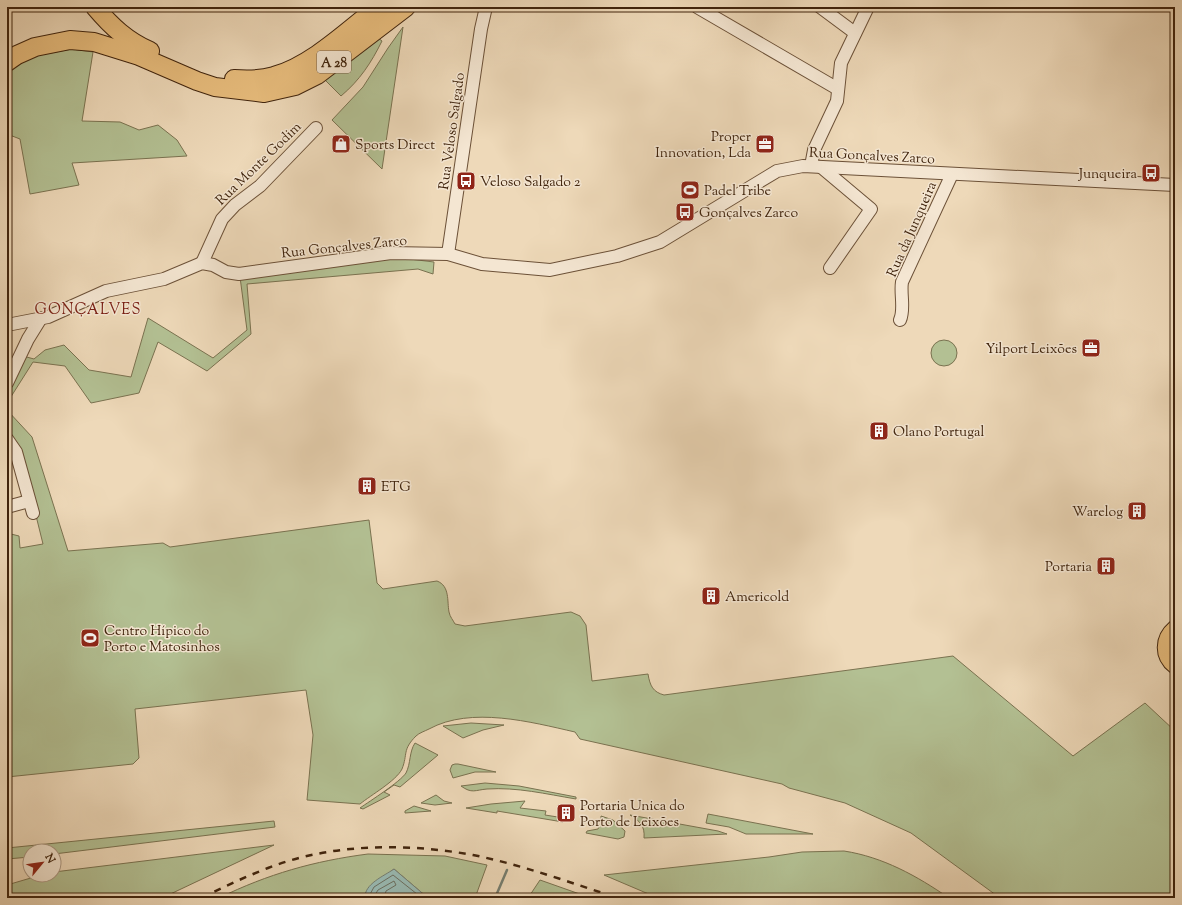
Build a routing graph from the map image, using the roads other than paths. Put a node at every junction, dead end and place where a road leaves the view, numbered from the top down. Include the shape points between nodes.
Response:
1 (95, 7) edge
2 (378, 7) edge
3 (389, 7) edge
4 (406, 7) edge
5 (698, 7) edge
6 (820, 7) edge
7 (868, 7) edge
8 (483, 9) edge
9 (855, 33) junction
10 (7, 62) edge
11 (838, 90) junction
12 (250, 91) junction
13 (316, 128) dead end
14 (816, 166) junction
15 (952, 174) junction
16 (1175, 185) edge
17 (448, 254) junction
18 (202, 263) junction
19 (830, 268) dead end
20 (41, 318) junction
21 (900, 320) dead end
22 (7, 325) edge
23 (7, 383) edge
24 (7, 439) edge
25 (29, 500) junction
26 (7, 507) edge
27 (33, 513) dead end
28 (1175, 628) edge
29 (1175, 666) edge

1 - 2 highway via 113,27 148,51 218,78 257,80 288,72 307,62
3 - 12 highway via 300,74
4 - 12 highway, A 28 via 316,75 295,86 264,93
5 - 11 street
6 - 9 street
7 - 9 street
8 - 17 street, Rua Veloso Salgado
9 - 11 street via 841,63
10 - 12 highway via 35,47 70,40 94,42 139,56 215,87
11 - 14 street via 836,101 814,150
13 - 18 street, Rua Monte Godim via 260,186 235,205 222,219
14 - 15 street, Rua Gonçalves Zarco
14 - 17 street, Rua Gonçalves Zarco via 777,171 660,242 617,256 550,270 482,264
14 - 19 street via 871,209
15 - 16 street, Rua Gonçalves Zarco
15 - 21 street, Rua da Junqueira via 902,282 900,292 903,314
17 - 18 street, Rua Gonçalves Zarco via 390,253 239,274
18 - 20 street via 164,279 106,291
20 - 22 street
20 - 23 street via 22,350
24 - 25 street via 16,452
25 - 26 street
25 - 27 street
28 - 29 main road via 1167,636 1165,647 1167,658

